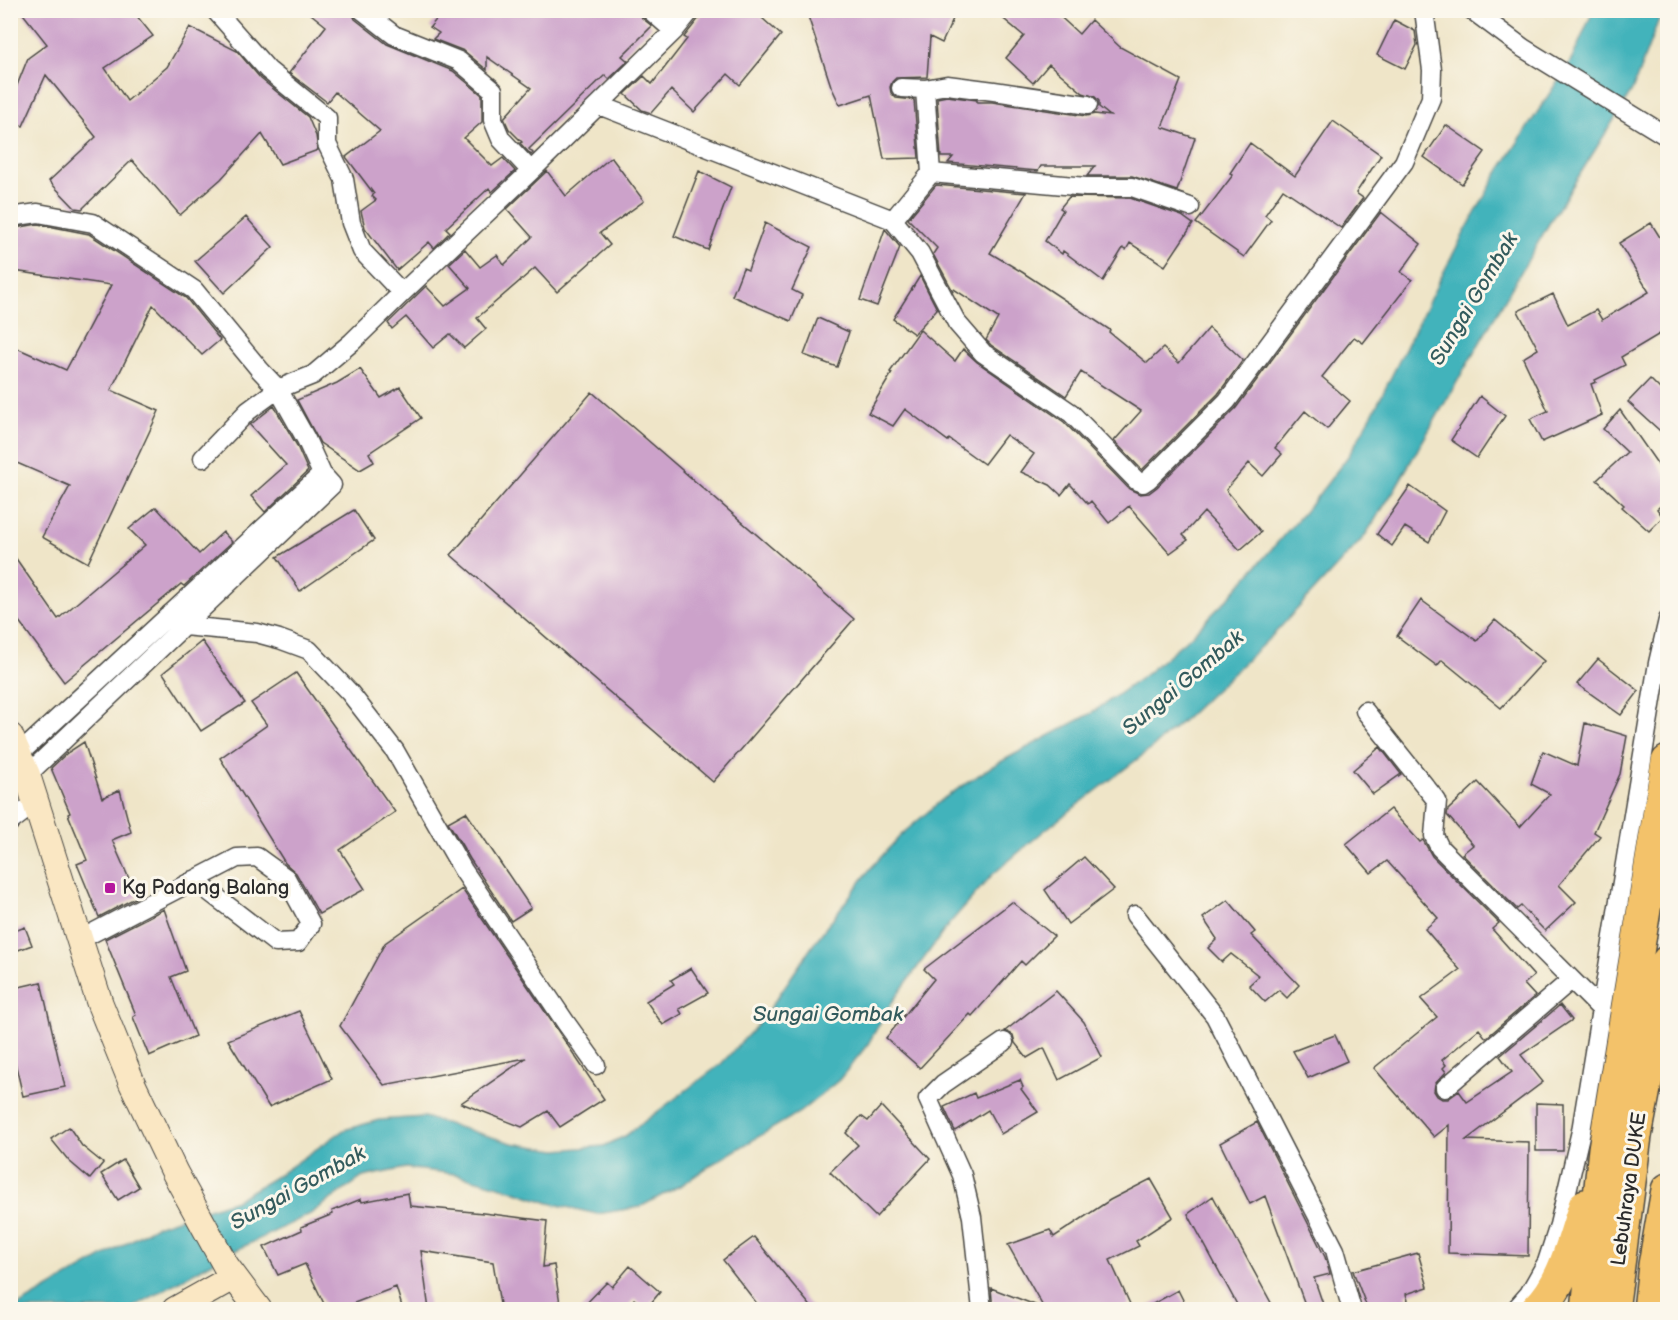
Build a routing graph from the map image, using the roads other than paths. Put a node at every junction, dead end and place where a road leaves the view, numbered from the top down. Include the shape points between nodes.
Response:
1 (215, 10) edge
2 (362, 10) edge
3 (650, 10) edge
4 (691, 10) edge
5 (1424, 10) edge
6 (1472, 10) edge
7 (674, 31) junction
8 (901, 88) dead end
9 (925, 89) junction
10 (599, 105) junction
11 (1088, 105) dead end
12 (1668, 137) edge
13 (531, 171) junction
14 (931, 173) junction
15 (1190, 207) dead end
16 (10, 217) edge
17 (893, 219) junction
18 (402, 293) junction
19 (278, 389) junction
20 (203, 458) dead end
21 (177, 620) junction
22 (1668, 620) edge
23 (1365, 711) dead end
24 (18, 756) edge
25 (1668, 762) edge
26 (35, 803) junction
27 (10, 822) edge
28 (194, 880) junction
29 (1135, 915) dead end
30 (79, 940) junction
31 (1668, 962) edge
32 (1571, 980) junction
33 (1601, 1009) junction
34 (1004, 1042) dead end
35 (596, 1065) dead end
36 (1444, 1088) dead end
37 (1605, 1149) junction
38 (1668, 1190) edge
39 (230, 1271) junction
40 (175, 1310) edge
41 (259, 1310) edge
42 (982, 1310) edge
43 (1352, 1310) edge
44 (1515, 1310) edge
45 (1537, 1310) edge
46 (1588, 1310) edge
47 (1612, 1310) edge
48 (1650, 1310) edge

1 - 18 street via 268,70 327,118 327,144 344,179 351,223 362,251
2 - 13 street via 394,35 459,61 493,90 493,120 501,138
3 - 7 street
4 - 7 street
5 - 17 street via 1432,70 1431,98 1404,162 1227,402 1143,483 1071,413 983,353 957,323 920,253
6 - 12 street via 1523,48
7 - 10 street
8 - 9 street
9 - 11 street via 946,85
9 - 14 street
10 - 13 street
10 - 17 street
13 - 18 street
14 - 15 street via 1086,188 1132,187
14 - 17 street
16 - 19 street via 38,213 93,223 194,290
18 - 19 street via 313,375
19 - 20 street via 248,411
19 - 21 street via 327,480
21 - 24 street
21 - 35 street via 257,633 309,651 350,693 395,751 463,870
22 - 33 street
23 - 32 street via 1437,801 1434,836 1440,848
24 - 26 street
25 - 37 highway
26 - 27 street
26 - 30 street
28 - 28 street via 276,943 298,942 311,924 286,878 257,857 237,858
28 - 30 street
29 - 43 street via 1215,1016 1335,1250
30 - 39 street via 132,1083 175,1173
31 - 47 highway, Lebuhraya DUKE via 1635,1136
32 - 33 street
32 - 36 street
33 - 44 street via 1581,1131 1559,1225 1547,1262
34 - 42 street via 928,1099 962,1175 972,1217
37 - 45 highway via 1556,1286
37 - 46 highway
38 - 48 highway, Lebuhraya DUKE
39 - 40 street
39 - 41 street

